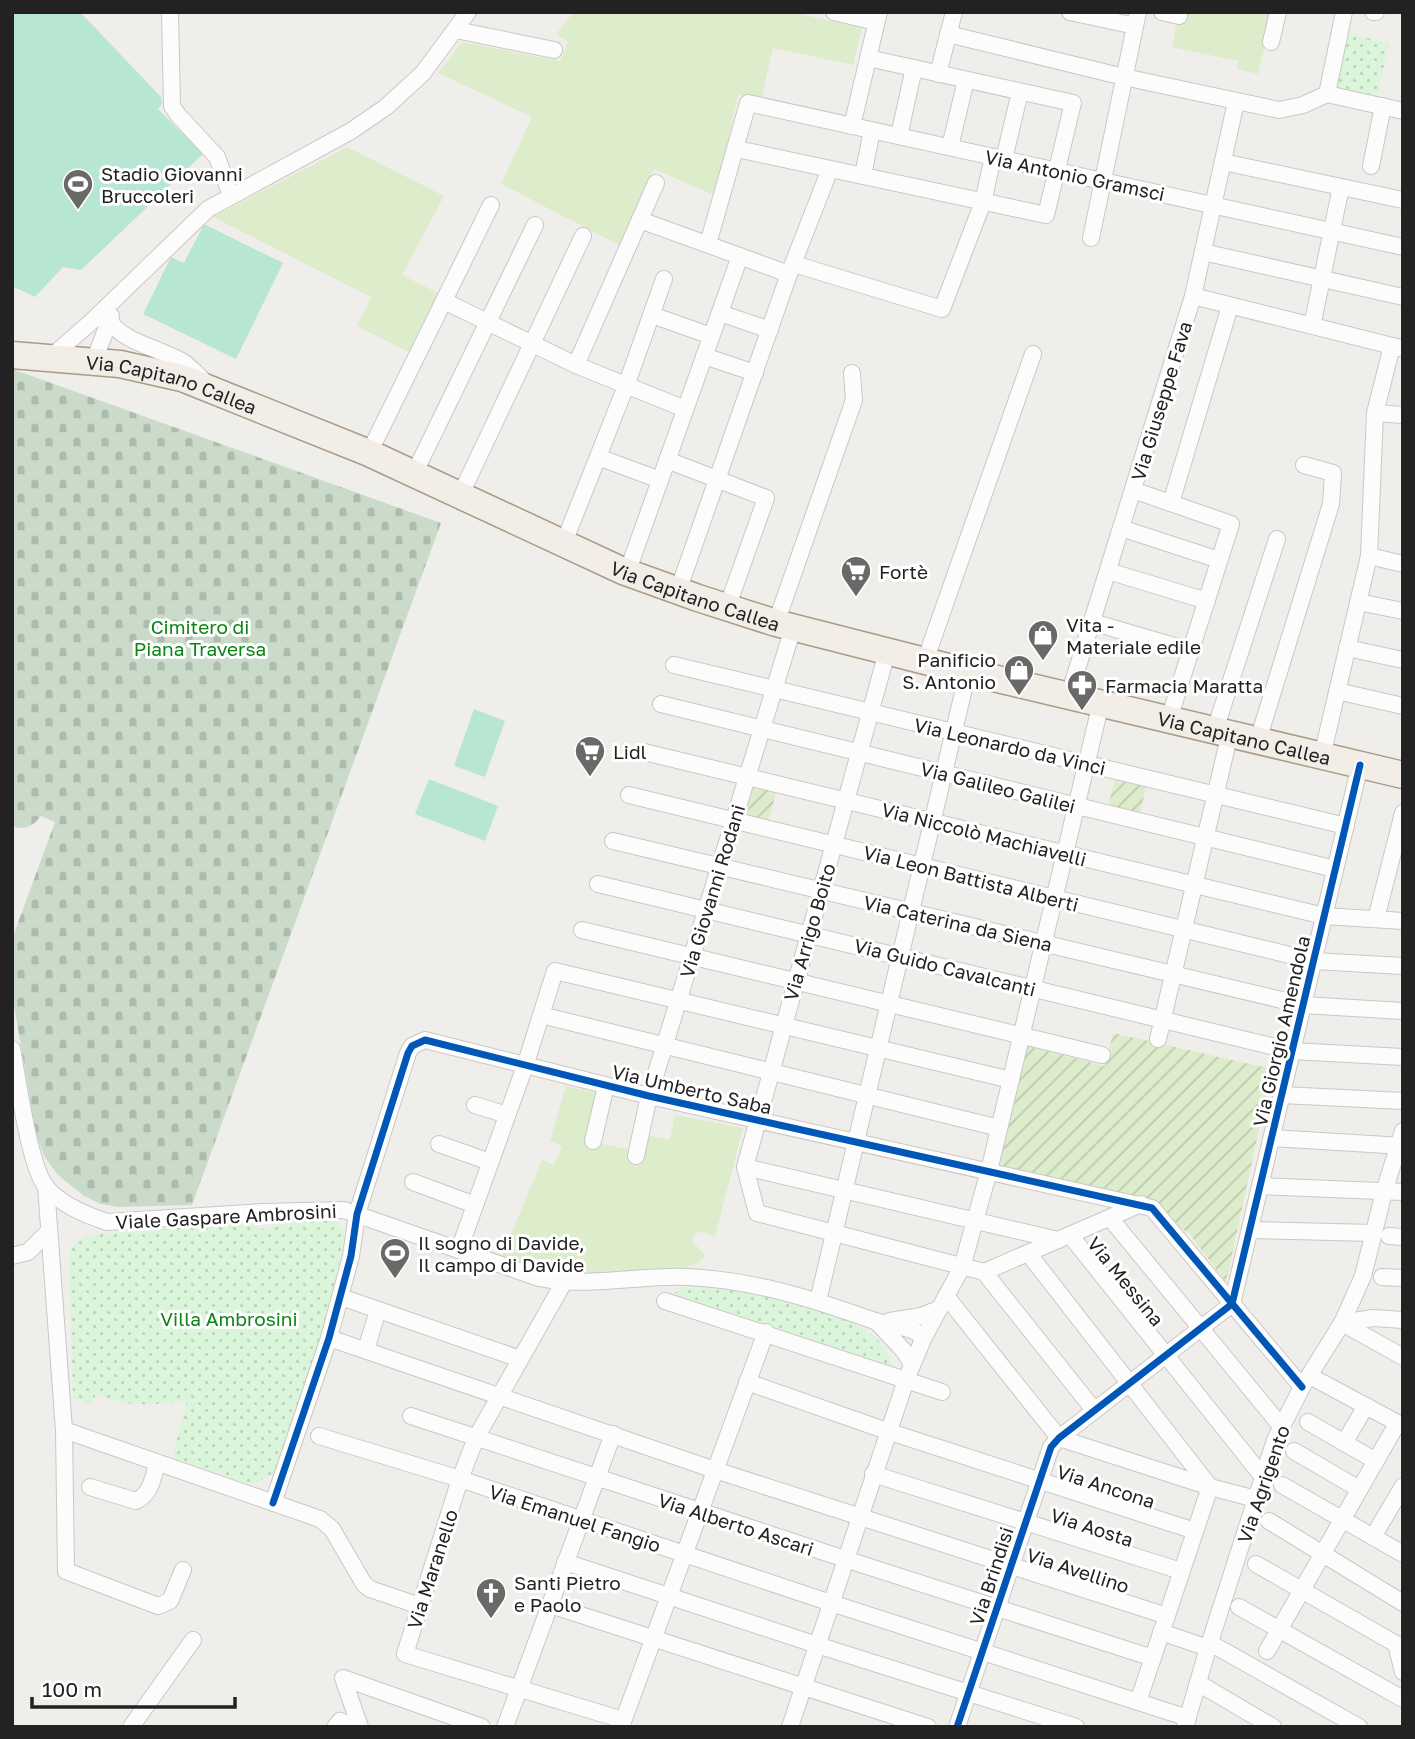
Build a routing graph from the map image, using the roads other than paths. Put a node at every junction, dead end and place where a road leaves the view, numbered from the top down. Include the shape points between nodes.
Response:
1 (170, 12) edge
2 (468, 12) edge
3 (834, 12) edge
4 (954, 12) edge
5 (1070, 12) edge
6 (1162, 12) edge
7 (1278, 12) edge
8 (1344, 12) edge
9 (1179, 16) dead end
10 (878, 17) edge
11 (1136, 19) edge
12 (456, 30) junction
13 (948, 34) junction
14 (1271, 42) dead end
15 (554, 50) dead end
16 (868, 58) junction
17 (914, 68) junction
18 (938, 74) junction
19 (1124, 77) junction
20 (966, 80) junction
21 (1020, 92) junction
22 (1327, 94) junction
23 (1236, 102) junction
24 (1383, 106) junction
25 (1403, 111) edge
26 (852, 126) junction
27 (873, 130) junction
28 (899, 136) junction
29 (950, 147) junction
30 (737, 149) junction
31 (999, 158) junction
32 (1223, 162) junction
33 (1371, 166) dead end
34 (830, 169) junction
35 (1057, 171) junction
36 (863, 176) junction
37 (1102, 181) junction
38 (656, 183) dead end
39 (1341, 187) junction
40 (231, 196) junction
41 (1403, 200) edge
42 (983, 202) junction
43 (491, 205) dead end
44 (1213, 205) junction
45 (640, 220) junction
46 (535, 225) dead end
47 (1332, 232) junction
48 (583, 236) dead end
49 (1091, 238) dead end
50 (708, 244) junction
51 (1403, 247) edge
52 (1203, 252) junction
53 (740, 256) junction
54 (792, 269) junction
55 (664, 279) dead end
56 (1322, 280) junction
57 (116, 296) junction
58 (1193, 296) junction
59 (1403, 298) edge
60 (444, 301) junction
61 (1230, 306) junction
62 (720, 313) junction
63 (652, 315) junction
64 (110, 321) junction
65 (91, 322) junction
66 (488, 322) junction
67 (1312, 326) junction
68 (770, 330) junction
69 (711, 336) junction
70 (532, 344) junction
71 (1398, 347) edge
72 (1033, 354) dead end
73 (12, 355) edge
74 (704, 356) junction
75 (51, 357) junction
76 (94, 361) junction
77 (576, 365) junction
78 (755, 373) junction
79 (852, 373) dead end
80 (626, 386) junction
81 (213, 390) junction
82 (685, 409) junction
83 (1374, 413) junction
84 (1403, 415) edge
85 (369, 453) junction
86 (598, 457) junction
87 (667, 460) junction
88 (1304, 465) dead end
89 (414, 474) junction
90 (717, 479) junction
91 (660, 480) junction
92 (1133, 490) junction
93 (460, 496) junction
94 (1171, 503) junction
95 (1121, 528) junction
96 (1277, 538) dead end
97 (563, 545) junction
98 (1369, 556) junction
99 (1219, 560) junction
100 (1403, 564) edge
101 (1108, 570) junction
102 (627, 573) junction
103 (678, 591) junction
104 (1207, 601) junction
105 (1358, 602) junction
106 (727, 608) junction
107 (1403, 611) edge
108 (1092, 622) junction
109 (785, 625) junction
110 (1348, 648) junction
111 (1191, 651) junction
112 (887, 652) junction
113 (1403, 660) edge
114 (925, 661) junction
115 (674, 666) dead end
116 (968, 672) junction
117 (774, 689) junction
118 (1337, 691) junction
119 (1069, 695) junction
120 (661, 704) dead end
121 (1101, 704) junction
122 (1403, 706) edge
123 (870, 712) junction
124 (1169, 719) junction
125 (762, 729) junction
126 (1223, 731) junction
127 (954, 732) junction
128 (1258, 740) junction
129 (644, 752) dead end
130 (859, 753) junction
131 (1322, 756) junction
132 (1086, 764) junction
133 (1360, 765) junction
134 (944, 774) junction
135 (1403, 775) edge
136 (747, 777) junction
137 (629, 795) dead end
138 (1217, 795) junction
139 (845, 801) junction
140 (1076, 806) junction
141 (1403, 813) edge
142 (734, 820) junction
143 (932, 822) junction
144 (1346, 826) junction
145 (1206, 838) junction
146 (613, 841) dead end
147 (833, 845) junction
148 (1065, 854) junction
149 (922, 866) junction
150 (720, 867) junction
151 (1335, 869) junction
152 (598, 884) dead end
153 (1195, 885) junction
154 (821, 891) junction
155 (1054, 898) junction
156 (706, 910) junction
157 (911, 912) junction
158 (1324, 916) junction
159 (1376, 919) junction
160 (1403, 921) edge
161 (582, 930) dead end
162 (1184, 930) junction
163 (808, 934) junction
164 (1044, 943) junction
165 (692, 956) junction
166 (900, 956) junction
167 (1314, 961) junction
168 (1403, 966) edge
169 (1174, 974) junction
170 (796, 981) junction
171 (1033, 988) junction
172 (678, 1001) junction
173 (889, 1003) junction
174 (1303, 1005) junction
175 (1403, 1011) edge
176 (541, 1015) junction
177 (1163, 1020) junction
178 (783, 1025) junction
179 (1022, 1035) junction
180 (1158, 1039) dead end
181 (665, 1045) junction
182 (878, 1048) junction
183 (12, 1049) edge
184 (1292, 1051) junction
185 (1102, 1055) dead end
186 (1403, 1056) edge
187 (524, 1066) junction
188 (771, 1071) junction
189 (1011, 1080) junction
190 (606, 1086) junction
191 (867, 1095) junction
192 (1282, 1095) junction
193 (649, 1096) junction
194 (1403, 1101) edge
195 (475, 1105) dead end
196 (507, 1115) junction
197 (757, 1120) junction
198 (999, 1128) junction
199 (1272, 1138) junction
200 (856, 1140) junction
201 (593, 1141) dead end
202 (1401, 1141) edge
203 (439, 1144) dead end
204 (636, 1156) dead end
205 (490, 1162) junction
206 (745, 1167) junction
207 (989, 1171) junction
208 (413, 1182) dead end
209 (46, 1186) junction
210 (1260, 1186) junction
211 (844, 1190) junction
212 (1384, 1192) junction
213 (1403, 1192) edge
214 (475, 1205) junction
215 (1141, 1205) junction
216 (357, 1214) junction
217 (1110, 1218) junction
218 (975, 1220) junction
219 (1250, 1230) junction
220 (49, 1231) junction
221 (834, 1234) junction
222 (1389, 1235) edge
223 (1064, 1238) junction
224 (459, 1250) junction
225 (1028, 1253) junction
226 (12, 1256) edge
227 (962, 1267) junction
228 (984, 1272) junction
229 (1382, 1277) dead end
230 (1403, 1278) edge
231 (564, 1282) junction
232 (341, 1297) junction
233 (665, 1301) dead end
234 (818, 1301) junction
235 (943, 1302) junction
236 (1232, 1304) junction
237 (378, 1310) junction
238 (1403, 1320) edge
239 (877, 1322) junction
240 (1342, 1323) junction
241 (1200, 1328) junction
242 (766, 1332) junction
243 (329, 1338) junction
244 (922, 1341) junction
245 (366, 1350) junction
246 (1166, 1355) junction
247 (1403, 1357) edge
248 (520, 1359) junction
249 (909, 1372) junction
250 (747, 1382) junction
251 (1306, 1382) junction
252 (1129, 1383) junction
253 (942, 1392) dead end
254 (499, 1395) junction
255 (1366, 1406) junction
256 (1094, 1410) junction
257 (411, 1416) dead end
258 (1308, 1422) dead end
259 (1400, 1425) edge
260 (1281, 1426) junction
261 (64, 1430) junction
262 (887, 1432) junction
263 (613, 1434) junction
264 (319, 1436) dead end
265 (476, 1438) junction
266 (1059, 1438) junction
267 (1344, 1443) junction
268 (1294, 1451) dead end
269 (1376, 1461) junction
270 (158, 1463) junction
271 (715, 1470) junction
272 (873, 1474) junction
273 (1263, 1477) junction
274 (597, 1478) junction
275 (460, 1479) junction
276 (1040, 1481) junction
277 (1282, 1485) dead end
278 (1403, 1486) edge
279 (90, 1487) dead end
280 (1210, 1487) junction
281 (1359, 1489) junction
282 (1256, 1499) junction
283 (273, 1503) junction
284 (700, 1512) junction
285 (859, 1516) junction
286 (1342, 1519) junction
287 (581, 1520) junction
288 (1269, 1521) dead end
289 (1026, 1522) junction
290 (1195, 1531) junction
291 (1373, 1537) junction
292 (1323, 1552) junction
293 (684, 1554) junction
294 (1403, 1554) edge
295 (845, 1559) junction
296 (565, 1562) junction
297 (1256, 1564) dead end
298 (1011, 1565) junction
299 (183, 1570) dead end
300 (1181, 1572) junction
301 (1301, 1590) junction
302 (669, 1596) junction
303 (1403, 1602) edge
304 (831, 1603) junction
305 (550, 1605) junction
306 (420, 1606) junction
307 (1239, 1607) dead end
308 (997, 1608) junction
309 (1167, 1615) junction
310 (1279, 1629) junction
311 (1161, 1632) junction
312 (653, 1639) junction
313 (193, 1640) dead end
314 (817, 1645) junction
315 (1209, 1645) junction
316 (982, 1651) junction
317 (1268, 1651) dead end
318 (1153, 1658) junction
319 (1402, 1669) edge
320 (1198, 1683) junction
321 (803, 1687) junction
322 (519, 1689) junction
323 (968, 1693) junction
324 (1403, 1699) edge
325 (1138, 1702) junction
326 (622, 1724) edge
327 (1188, 1724) edge
328 (348, 1725) edge
329 (131, 1727) edge
330 (482, 1727) edge
331 (505, 1727) edge
332 (790, 1727) edge
333 (928, 1727) edge
334 (957, 1727) edge
335 (1076, 1727) edge
336 (1273, 1727) edge
337 (1359, 1727) edge

1 - 40 street via 172,106 217,158
2 - 12 street
3 - 10 street
4 - 13 street
5 - 11 street
6 - 9 street
7 - 14 street
8 - 22 street
10 - 16 street
11 - 19 street
12 - 15 street
12 - 40 street via 418,78 377,113
13 - 18 street
13 - 19 street
16 - 17 street
16 - 26 street
17 - 18 street
17 - 28 street
18 - 20 street
19 - 23 street
19 - 37 street
20 - 21 street
20 - 29 street
21 - 31 street
21 - 35 street via 1073,103
22 - 23 street via 1291,109
22 - 24 street
23 - 32 street, Via Giuseppe Fava
24 - 25 street
24 - 33 street
26 - 27 street, Via Antonio Gramsci
26 - 30 street, Via Antonio Gramsci via 748,103
27 - 28 street, Via Antonio Gramsci
27 - 36 street
28 - 29 street, Via Antonio Gramsci
29 - 31 street, Via Antonio Gramsci
30 - 34 street
30 - 50 street
31 - 35 street, Via Antonio Gramsci
31 - 42 street
32 - 39 street
32 - 44 street, Via Giuseppe Fava
34 - 36 street
34 - 54 street
35 - 37 street, Via Antonio Gramsci
35 - 42 street via 1046,215
36 - 42 street
37 - 44 street, Via Antonio Gramsci
37 - 49 street
38 - 45 street
39 - 41 street
39 - 47 street
40 - 57 street via 201,214
42 - 54 street via 942,309
43 - 60 street
44 - 47 street, Via Antonio Gramsci
44 - 52 street, Via Giuseppe Fava
45 - 50 street
45 - 77 street
46 - 66 street
47 - 51 street, Via Antonio Gramsci
47 - 56 street
48 - 70 street
50 - 53 street
52 - 56 street
52 - 58 street, Via Giuseppe Fava
53 - 54 street
53 - 62 street
54 - 68 street
55 - 63 street
56 - 59 street
56 - 67 street
57 - 64 street
57 - 65 street
58 - 61 street
58 - 92 street, Via Giuseppe Fava
60 - 66 street
60 - 85 street
61 - 67 street
61 - 94 street
62 - 68 street
62 - 69 street
63 - 69 street
63 - 80 street
64 - 76 street
64 - 81 street via 126,336 184,363
65 - 75 street
65 - 76 street via 89,349
66 - 70 street
66 - 89 street
67 - 71 street
68 - 78 street
69 - 74 street
70 - 77 street
70 - 93 street
71 - 83 street
72 - 114 street
73 - 75 main road, Via Capitano Callea
74 - 78 street
74 - 82 street
75 - 76 main road, Via Capitano Callea
76 - 81 main road, Via Capitano Callea via 141,367
77 - 80 street
78 - 90 street
79 - 109 street, Via Giovanni Rodani via 854,400
80 - 82 street
80 - 86 street
81 - 85 main road, Via Capitano Callea
82 - 87 street
83 - 84 street
83 - 98 street
85 - 89 main road, Via Capitano Callea
86 - 91 street
86 - 97 street
87 - 90 street
87 - 91 street
88 - 128 street via 1333,473 1331,503
89 - 93 main road, Via Capitano Callea
90 - 103 street
90 - 106 street via 766,499
91 - 102 street
92 - 94 street
92 - 95 street, Via Giuseppe Fava
93 - 97 main road, Via Capitano Callea
94 - 99 street via 1231,524
95 - 99 street
95 - 101 street, Via Giuseppe Fava
96 - 126 street
97 - 102 main road, Via Capitano Callea
98 - 100 street
98 - 105 street
99 - 104 street
101 - 104 street
101 - 108 street, Via Giuseppe Fava
102 - 103 main road, Via Capitano Callea
103 - 106 main road, Via Capitano Callea
104 - 111 street
105 - 107 street
105 - 110 street
106 - 109 main road, Via Capitano Callea
108 - 111 street
108 - 119 street, Via Giuseppe Fava
109 - 112 main road, Via Capitano Callea
109 - 117 street, Via Giovanni Rodani
110 - 113 street
110 - 118 street
111 - 124 street
112 - 114 main road, Via Capitano Callea
112 - 123 street, Via Arrigo Boito
114 - 116 main road, Via Capitano Callea
115 - 117 street, Via Leonardo da Vinci
116 - 119 main road, Via Capitano Callea
116 - 127 street
117 - 123 street, Via Leonardo da Vinci
117 - 125 street, Via Giovanni Rodani
118 - 122 street
118 - 131 street
119 - 121 main road, Via Capitano Callea
120 - 125 street, Via Galileo Galilei
121 - 124 main road, Via Capitano Callea
121 - 132 street
123 - 127 street, Via Leonardo da Vinci
123 - 130 street, Via Arrigo Boito
124 - 126 main road, Via Capitano Callea
125 - 130 street, Via Galileo Galilei
125 - 136 street, Via Giovanni Rodani
126 - 128 main road, Via Capitano Callea
126 - 138 street
127 - 132 street, Via Leonardo da Vinci
127 - 134 street
128 - 131 main road, Via Capitano Callea
129 - 136 street, Via Niccolò Machiavelli
130 - 134 street, Via Galileo Galilei
130 - 139 street, Via Arrigo Boito
131 - 133 main road, Via Capitano Callea
132 - 138 street, Via Leonardo da Vinci
132 - 140 street
133 - 135 main road, Via Capitano Callea
133 - 144 street, Via Giorgio Amendola
134 - 140 street, Via Galileo Galilei
134 - 143 street
136 - 139 street, Via Niccolò Machiavelli
136 - 142 street, Via Giovanni Rodani
137 - 142 street, Via Leon Battista Alberti
138 - 144 street, Via Leonardo da Vinci
138 - 145 street
139 - 143 street, Via Niccolò Machiavelli
139 - 147 street, Via Arrigo Boito
140 - 145 street, Via Galileo Galilei
140 - 148 street
141 - 159 street
142 - 147 street, Via Leon Battista Alberti
142 - 150 street, Via Giovanni Rodani
143 - 148 street, Via Niccolò Machiavelli
143 - 149 street
144 - 151 street, Via Giorgio Amendola
145 - 151 street, Via Galileo Galilei
145 - 153 street
146 - 150 street, Via Caterina da Siena
147 - 149 street, Via Leon Battista Alberti
147 - 154 street, Via Arrigo Boito
148 - 153 street, Via Niccolò Machiavelli
148 - 155 street
149 - 155 street, Via Leon Battista Alberti
149 - 157 street
150 - 154 street, Via Caterina da Siena
150 - 156 street, Via Giovanni Rodani
151 - 158 street, Via Giorgio Amendola
152 - 156 street, Via Guido Cavalcanti
153 - 158 street, Via Niccolò Machiavelli
153 - 162 street
154 - 157 street, Via Caterina da Siena
154 - 163 street, Via Arrigo Boito
155 - 162 street, Via Leon Battista Alberti
155 - 164 street
156 - 163 street, Via Guido Cavalcanti
156 - 165 street, Via Giovanni Rodani
157 - 164 street, Via Caterina da Siena
157 - 166 street
158 - 159 street, Via Niccolò Machiavelli
158 - 167 street, Via Giorgio Amendola
159 - 160 street, Via Niccolò Machiavelli
161 - 165 street
162 - 167 street, Via Leon Battista Alberti
162 - 169 street
163 - 166 street, Via Guido Cavalcanti
163 - 170 street, Via Arrigo Boito
164 - 169 street, Via Caterina da Siena
164 - 171 street
165 - 170 street
165 - 172 street, Via Giovanni Rodani
166 - 171 street, Via Guido Cavalcanti
166 - 173 street
167 - 168 street, Via Leon Battista Alberti
167 - 174 street, Via Giorgio Amendola
169 - 174 street, Via Caterina da Siena
169 - 177 street
170 - 173 street
170 - 178 street, Via Arrigo Boito
171 - 177 street, Via Guido Cavalcanti
171 - 179 street
172 - 176 street via 555,971
172 - 178 street
172 - 181 street, Via Giovanni Rodani
173 - 179 street
173 - 182 street
174 - 175 street, Via Caterina da Siena
174 - 184 street, Via Giorgio Amendola
176 - 181 street
176 - 187 street
177 - 180 street
177 - 184 street, Via Guido Cavalcanti
178 - 182 street
178 - 188 street, Via Arrigo Boito
179 - 185 street
179 - 189 street
181 - 188 street
181 - 193 street, Via Giovanni Rodani
182 - 189 street
182 - 191 street
183 - 209 street, Viale Gaspare Ambrosini via 35,1162
184 - 186 street, Via Guido Cavalcanti
184 - 192 street, Via Giorgio Amendola
187 - 190 street, Via Umberto Saba
187 - 196 street
187 - 216 street, Via Umberto Saba via 425,1040 412,1046
188 - 191 street
188 - 197 street, Via Arrigo Boito
189 - 198 street
190 - 193 street, Via Umberto Saba
190 - 201 street
191 - 198 street
191 - 200 street
192 - 194 street
192 - 199 street, Via Giorgio Amendola
193 - 197 street, Via Umberto Saba
193 - 204 street, Via Giovanni Rodani
195 - 196 street
196 - 205 street
197 - 200 street, Via Umberto Saba
197 - 206 street, Via Arrigo Boito
198 - 207 street
199 - 202 street
199 - 210 street, Via Giorgio Amendola
200 - 207 street, Via Umberto Saba
200 - 211 street
202 - 212 street, Via Agrigento
203 - 205 street
205 - 214 street
206 - 211 street
206 - 221 street, Via Arrigo Boito via 757,1213
207 - 215 street, Via Umberto Saba
207 - 218 street
208 - 214 street
209 - 216 street, Viale Gaspare Ambrosini via 73,1208 107,1222 264,1212 344,1210
209 - 220 street
210 - 212 street
210 - 219 street, Via Giorgio Amendola
211 - 218 street
211 - 221 street
212 - 213 street
212 - 222 street, Via Agrigento
214 - 224 street
215 - 217 street
215 - 236 street via 1152,1208
216 - 224 street, Viale Gaspare Ambrosini
216 - 232 street, Via Umberto Saba
217 - 223 street
217 - 241 street
218 - 223 street
218 - 227 street
219 - 222 street
219 - 236 street, Via Giorgio Amendola
220 - 226 street via 28,1252
220 - 261 street
221 - 227 street
221 - 234 street
222 - 240 street, Via Agrigento via 1363,1276
223 - 225 street
223 - 246 street, Via Messina
224 - 231 street, Viale Gaspare Ambrosini
225 - 228 street
225 - 252 street
227 - 228 street
227 - 235 street
228 - 256 street
229 - 230 street
231 - 234 street, Viale Gaspare Ambrosini via 686,1277 737,1282
231 - 248 street, Via Maranello
232 - 237 street
232 - 243 street, Via Umberto Saba
233 - 242 street
234 - 239 street, Viale Gaspare Ambrosini
235 - 239 street, Viale Gaspare Ambrosini via 909,1319
235 - 244 street
235 - 266 street
236 - 241 street
236 - 251 street
237 - 245 street
237 - 248 street
238 - 240 street
239 - 244 street, Viale Gaspare Ambrosini via 911,1344
239 - 249 street, Viale Gaspare Ambrosini via 904,1351
240 - 247 street
240 - 251 street, Via Agrigento
241 - 246 street
241 - 260 street
242 - 249 street
242 - 250 street
243 - 245 street, Via Avellino
243 - 283 street, Via Umberto Saba
244 - 249 street
245 - 254 street, Via Avellino
246 - 252 street
246 - 273 street, Via Messina
248 - 254 street, Via Maranello
249 - 253 street
249 - 262 street
250 - 262 street, Via Ancona
250 - 271 street
251 - 255 street
251 - 260 street, Via Agrigento
252 - 256 street
252 - 280 street
254 - 263 street, Via Avellino
254 - 265 street, Via Maranello
255 - 259 street
255 - 267 street
256 - 266 street
257 - 265 street, Via Alberto Ascari
258 - 267 street
259 - 269 street
260 - 273 street, Via Agrigento
261 - 270 street
261 - 299 street via 66,1571 158,1606 170,1601
262 - 272 street
262 - 276 street, Via Ancona
263 - 271 street, Via Avellino
263 - 274 street
264 - 275 street, Via Emanuel Fangio
265 - 274 street, Via Alberto Ascari
265 - 275 street, Via Maranello
266 - 276 street, Via Brindisi via 1051,1447
266 - 280 street
267 - 269 street
268 - 281 street
269 - 281 street
270 - 279 street via 148,1492 136,1501
270 - 283 street
271 - 284 street
271 - 285 street, Via Avellino
272 - 285 street
272 - 289 street, Via Aosta
273 - 282 street, Via Agrigento
274 - 284 street, Via Alberto Ascari
274 - 287 street
275 - 287 street, Via Emanuel Fangio
275 - 306 street, Via Maranello
276 - 289 street, Via Brindisi
276 - 290 street, Via Ancona
277 - 286 street
278 - 291 street
280 - 282 street
280 - 290 street
281 - 286 street
282 - 315 street, Via Agrigento
283 - 306 street via 308,1514 332,1529 370,1589
284 - 293 street
284 - 295 street, Via Alberto Ascari
285 - 295 street
285 - 298 street, Via Avellino
286 - 291 street
286 - 292 street
287 - 293 street, Via Emanuel Fangio
287 - 296 street
288 - 292 street
289 - 298 street, Via Brindisi
289 - 300 street, Via Aosta
290 - 300 street
291 - 294 street
292 - 301 street
292 - 303 street
293 - 302 street
293 - 304 street, Via Emanuel Fangio
295 - 304 street
295 - 308 street, Via Alberto Ascari
296 - 302 street
296 - 305 street
297 - 301 street
298 - 308 street, Via Brindisi
298 - 309 street, Via Avellino
300 - 309 street
301 - 310 street
301 - 319 street via 1396,1644
302 - 312 street
302 - 314 street
304 - 314 street
304 - 316 street, Via Emanuel Fangio
305 - 312 street
305 - 322 street
306 - 322 street, Via Maranello via 405,1654
307 - 310 street
308 - 316 street, Via Brindisi
308 - 318 street, Via Alberto Ascari
309 - 311 street
310 - 317 street
310 - 324 street
311 - 315 street
311 - 318 street
312 - 321 street
312 - 326 street
313 - 329 street
314 - 321 street
314 - 323 street
315 - 320 street, Via Agrigento
315 - 337 street
316 - 323 street, Via Brindisi
316 - 325 street, Via Emanuel Fangio
318 - 325 street
320 - 327 street, Via Agrigento
320 - 336 street
321 - 332 street
321 - 333 street
322 - 326 street, Via Maranello
322 - 331 street
323 - 334 street, Via Brindisi
323 - 335 street
325 - 327 street, Via Emanuel Fangio
328 - 330 street via 343,1678

